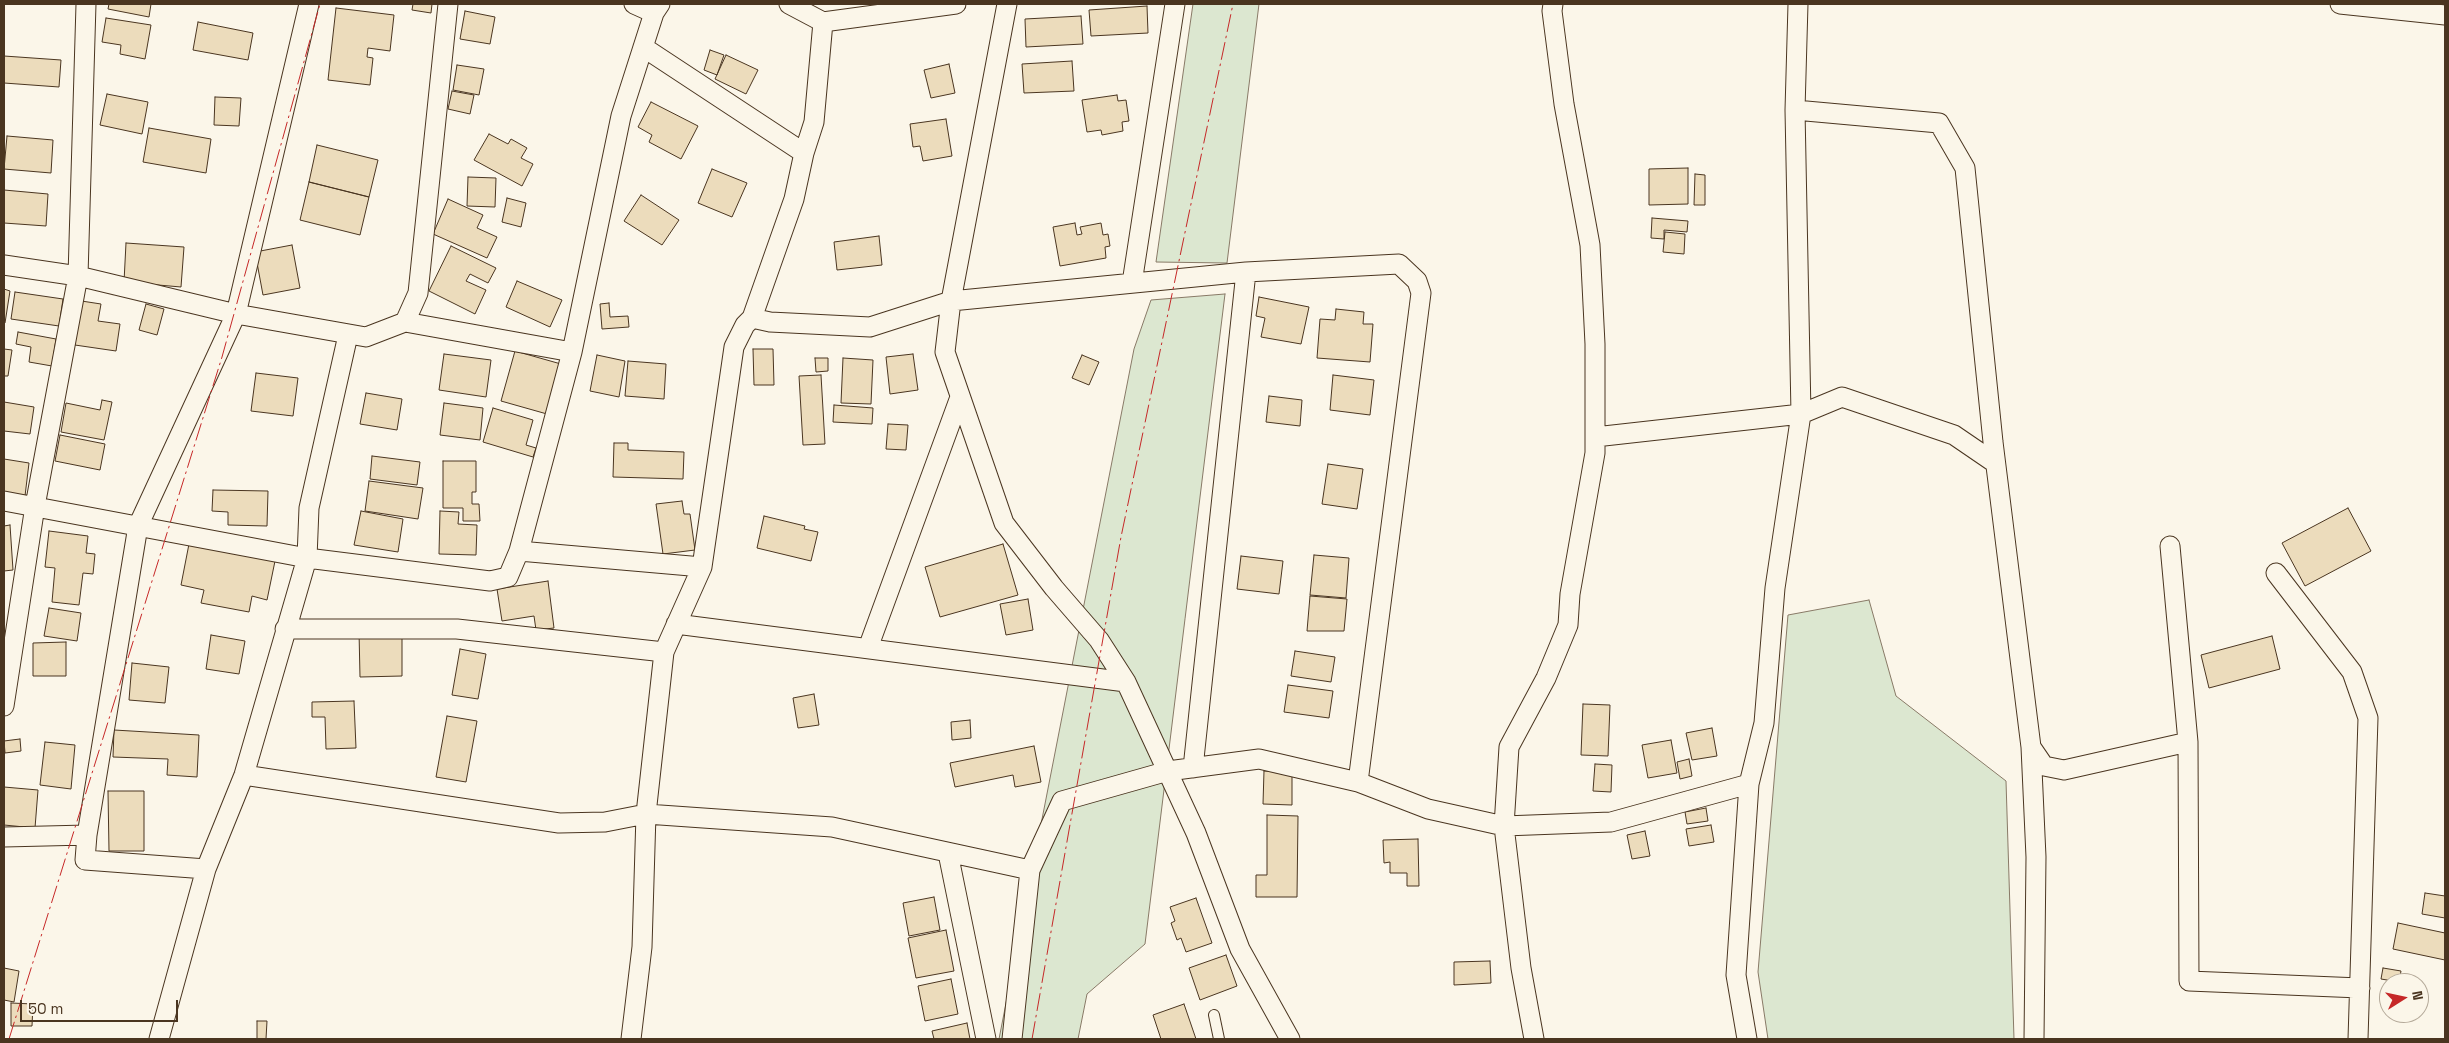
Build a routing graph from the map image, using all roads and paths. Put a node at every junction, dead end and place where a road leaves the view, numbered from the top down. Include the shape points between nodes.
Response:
1 (86, 4) edge
2 (309, 4) edge
3 (448, 4) edge
4 (634, 4) edge
5 (789, 4) edge
6 (956, 4) edge
7 (1007, 4) edge
8 (1175, 4) edge
9 (1554, 4) edge
10 (1798, 4) edge
11 (2340, 4) edge
12 (657, 8) edge
13 (2445, 16) edge
14 (823, 22) junction
15 (643, 48) junction
16 (1795, 110) junction
17 (804, 153) junction
18 (4, 265) edge
19 (1246, 272) junction
20 (78, 276) junction
21 (1132, 283) junction
22 (951, 301) junction
23 (236, 314) junction
24 (752, 318) junction
25 (404, 322) junction
26 (348, 335) junction
27 (572, 352) junction
28 (960, 396) junction
29 (1801, 414) junction
30 (1595, 437) junction
31 (1995, 463) junction
32 (4, 501) edge
33 (35, 506) junction
34 (138, 526) junction
35 (2170, 546) dead end
36 (519, 551) junction
37 (307, 558) junction
38 (702, 568) junction
39 (2276, 573) dead end
40 (676, 624) junction
41 (285, 629) junction
42 (868, 648) junction
43 (664, 652) junction
44 (1126, 682) junction
45 (4, 706) edge
46 (2188, 742) junction
47 (2031, 747) junction
48 (1193, 768) junction
49 (1168, 771) junction
50 (244, 775) junction
51 (1358, 782) junction
52 (1749, 784) junction
53 (646, 814) junction
54 (1504, 826) junction
55 (87, 835) junction
56 (4, 837) edge
57 (948, 853) junction
58 (206, 868) junction
59 (1030, 870) junction
60 (2360, 988) junction
61 (1214, 1015) dead end
62 (159, 1039) edge
63 (631, 1039) edge
64 (986, 1039) edge
65 (1012, 1039) edge
66 (1218, 1039) edge
67 (1290, 1039) edge
68 (1534, 1039) edge
69 (1746, 1039) edge
70 (2034, 1039) edge
71 (2358, 1039) edge

1 - 20 street
2 - 23 street
3 - 25 street via 418,294
4 - 12 street
5 - 14 street
6 - 14 street
7 - 22 street
8 - 21 street
9 - 30 street via 1552,11 1564,104 1590,245
10 - 16 street
11 - 13 street
12 - 15 street
14 - 17 street via 814,122
15 - 17 street
15 - 27 street via 621,116
16 - 29 street
16 - 31 street via 1939,123 1965,168
17 - 24 street via 794,199
18 - 20 street
19 - 21 street
19 - 48 street
19 - 51 street via 1399,264 1417,281 1421,293
20 - 23 street
20 - 33 street
21 - 22 street
22 - 24 street via 870,327 770,322
22 - 28 street via 945,352
23 - 26 street
23 - 34 street
24 - 38 street via 734,347
25 - 26 street via 366,337
25 - 27 street
26 - 37 street via 309,508
27 - 36 street
28 - 42 street
28 - 44 street via 1004,523 1099,640
29 - 30 street
29 - 31 street via 1842,397 1954,434
29 - 52 street via 1775,588 1764,723
30 - 54 street via 1568,625 1546,678 1508,747
31 - 47 street
32 - 33 street
33 - 34 street
33 - 45 street
34 - 37 street
34 - 55 street
35 - 46 street
36 - 37 street via 508,577 490,582
36 - 38 street
37 - 41 street
38 - 40 street
39 - 60 street via 2352,672 2368,718
40 - 42 street
40 - 43 street
41 - 43 street via 457,629
41 - 50 street
42 - 44 street
43 - 53 street
44 - 49 street
46 - 47 street via 2064,770 2044,766
46 - 60 street via 2189,980
47 - 70 street via 2036,857
48 - 49 street
48 - 51 street via 1258,759
49 - 59 street via 1062,801
49 - 67 street via 1196,833 1240,949
50 - 53 street via 559,823 605,822
50 - 58 street
51 - 54 street via 1428,809
52 - 54 street via 1611,822
52 - 69 street via 1736,975
53 - 57 street via 832,827
53 - 63 street via 642,947
54 - 68 street via 1521,968
55 - 56 street
55 - 58 street via 84,860
57 - 59 street
57 - 64 street
58 - 62 street
59 - 65 street
60 - 71 street
61 - 66 lane

